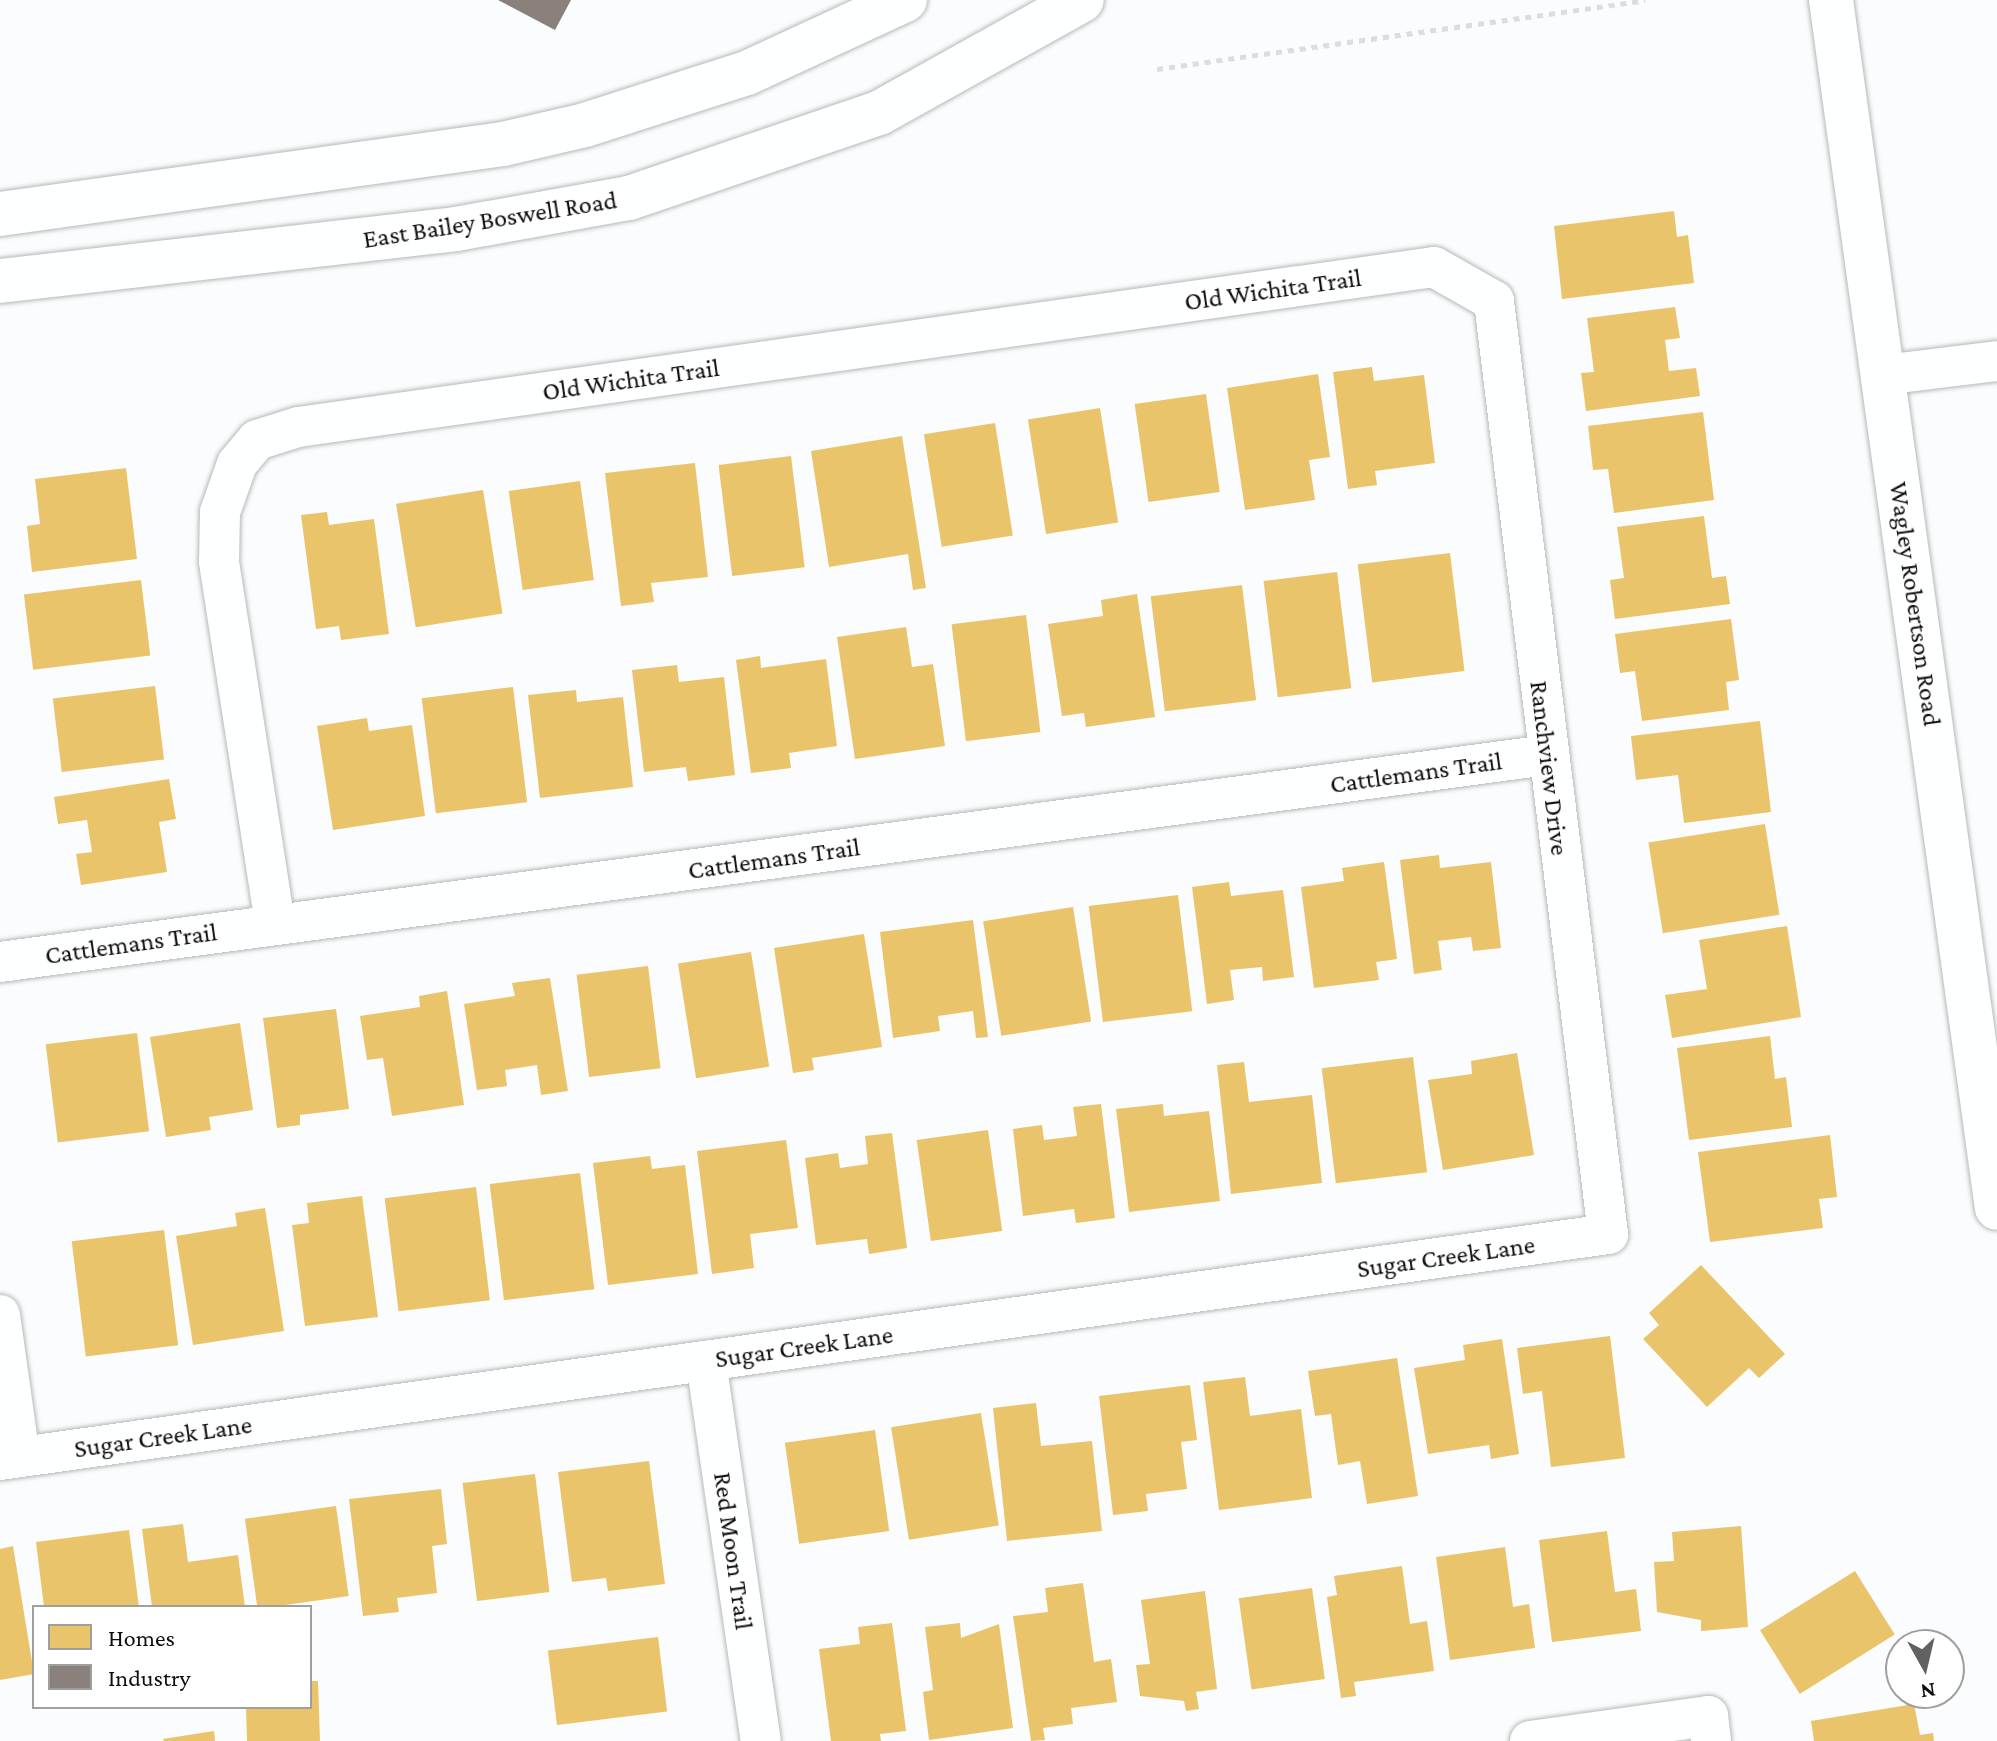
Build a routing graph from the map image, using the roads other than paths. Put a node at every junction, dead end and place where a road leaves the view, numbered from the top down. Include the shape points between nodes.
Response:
1 (905, 0) edge
2 (1082, 0) edge
3 (1831, 0) edge
4 (0, 214) edge
5 (0, 281) edge
6 (1494, 301) joint
7 (1997, 361) edge
8 (1883, 375) junction
9 (1547, 755) junction
10 (275, 925) junction
11 (0, 962) edge
12 (1997, 1208) edge
13 (1608, 1234) joint
14 (0, 1315) edge
15 (706, 1361) junction
16 (10, 1459) edge
17 (761, 1741) edge
18 (1530, 1741) edge
19 (1711, 1741) edge

1 - 4 main road via 747,73 585,125 488,146
2 - 5 main road, East Bailey Boswell Road via 879,113 629,198 456,229
3 - 8 main road, Wagley Robertson Road
6 - 9 street, Ranchview Drive
6 - 10 street, Old Wichita Trail via 1434,267 298,427 257,440 237,464 220,512 219,562
7 - 8 street
8 - 12 main road, Wagley Robertson Road
9 - 10 street, Cattlemans Trail
9 - 13 street, Ranchview Drive
10 - 11 street, Cattlemans Trail
13 - 15 street, Sugar Creek Lane
14 - 16 street
15 - 16 street, Sugar Creek Lane
15 - 17 street, Red Moon Trail
18 - 19 street via 1708,1716

